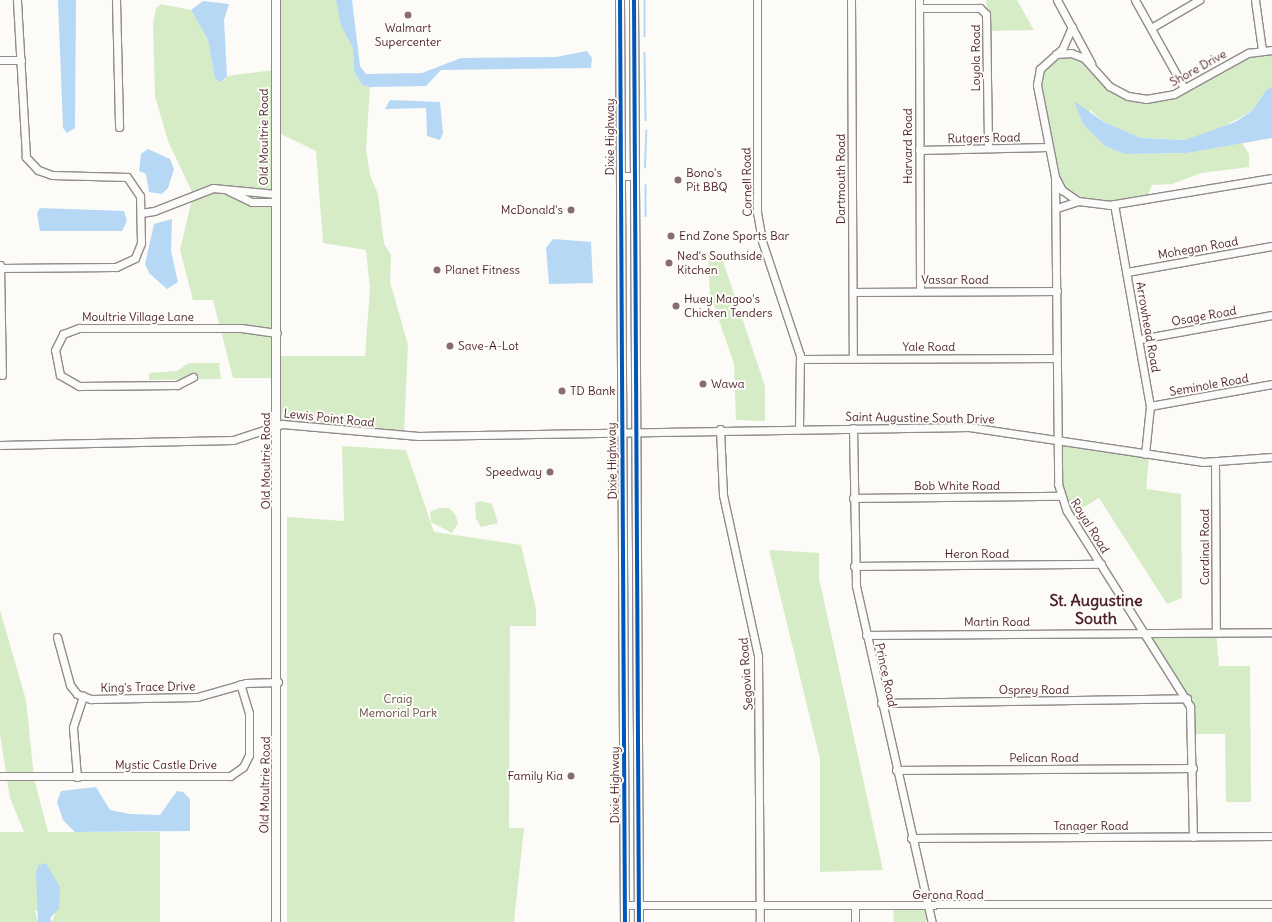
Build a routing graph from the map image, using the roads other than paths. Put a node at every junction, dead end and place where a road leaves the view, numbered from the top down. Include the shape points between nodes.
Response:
1 (17, 0) edge
2 (116, 0) edge
3 (276, 0) edge
4 (620, 0) edge
5 (634, 0) edge
6 (757, 0) edge
7 (851, 0) edge
8 (919, 0) edge
9 (1057, 0) edge
10 (1135, 0) edge
11 (1199, 0) edge
12 (1255, 0) edge
13 (919, 8) junction
14 (1072, 27) junction
15 (1151, 28) junction
16 (1262, 50) junction
17 (1272, 50) edge
18 (1056, 54) junction
19 (0, 60) edge
20 (21, 60) junction
21 (1095, 70) junction
22 (1184, 88) junction
23 (119, 127) dead end
24 (1048, 147) junction
25 (988, 148) junction
26 (919, 150) junction
27 (621, 176) junction
28 (635, 176) junction
29 (1055, 177) junction
30 (1272, 178) edge
31 (229, 190) junction
32 (276, 194) junction
33 (1078, 201) junction
34 (276, 202) junction
35 (1114, 204) junction
36 (1057, 208) junction
37 (141, 213) junction
38 (1272, 246) edge
39 (0, 267) edge
40 (1127, 272) junction
41 (920, 291) junction
42 (1058, 291) junction
43 (852, 292) junction
44 (1272, 315) edge
45 (0, 325) edge
46 (277, 334) junction
47 (1140, 340) junction
48 (853, 358) junction
49 (1057, 358) junction
50 (801, 359) junction
51 (2, 374) dead end
52 (194, 377) dead end
53 (1272, 384) edge
54 (1150, 406) junction
55 (278, 424) junction
56 (799, 428) junction
57 (853, 428) junction
58 (720, 429) junction
59 (622, 431) junction
60 (636, 431) junction
61 (1058, 439) junction
62 (0, 445) edge
63 (1145, 454) junction
64 (1272, 457) edge
65 (1215, 463) junction
66 (1060, 496) junction
67 (853, 498) junction
68 (1101, 564) junction
69 (854, 566) junction
70 (1145, 632) junction
71 (1216, 632) junction
72 (1272, 632) edge
73 (866, 635) junction
74 (57, 637) dead end
75 (624, 680) junction
76 (638, 680) junction
77 (278, 682) junction
78 (240, 684) junction
79 (83, 696) junction
80 (1187, 698) junction
81 (881, 703) junction
82 (1192, 768) junction
83 (896, 770) junction
84 (0, 776) edge
85 (77, 777) junction
86 (1272, 836) edge
87 (1193, 837) junction
88 (911, 838) junction
89 (1272, 904) edge
90 (625, 905) junction
91 (760, 906) junction
92 (855, 906) junction
93 (926, 906) junction
94 (639, 907) junction
95 (276, 922) edge
96 (625, 922) edge
97 (639, 922) edge
98 (760, 922) edge
99 (855, 922) edge
100 (932, 922) edge

1 - 20 street
2 - 23 street
3 - 32 main road, Old Moultrie Road
4 - 27 main road, Dixie Highway
5 - 28 main road, Dixie Highway
6 - 50 street, Cornell Road via 756,212
7 - 43 street, Dartmouth Road
8 - 13 street, Harvard Road
9 - 14 street, Shore Drive
10 - 15 street
11 - 15 street
12 - 16 street
13 - 25 street, Loyola Road via 980,8 986,14
13 - 26 street, Harvard Road
14 - 18 street
14 - 21 street, Shore Drive
15 - 22 street
16 - 17 street, Shore Drive
16 - 22 street, Shore Drive via 1240,57
18 - 21 street, Shore Drive via 1078,55
18 - 24 street via 1043,64 1037,81
19 - 20 street
20 - 37 street via 22,146 31,165 52,175 127,177 140,196
21 - 22 street, Shore Drive via 1109,86 1135,98 1160,98
24 - 25 street, Rutgers Road
24 - 29 street
25 - 26 street, Rutgers Road
26 - 41 street, Harvard Road
27 - 28 street
27 - 59 main road, Dixie Highway
28 - 60 main road, Dixie Highway
29 - 33 street via 1062,190
29 - 36 street, Royal Road
30 - 35 street
31 - 32 street
31 - 34 street via 252,202
31 - 37 street via 213,188 154,211
32 - 34 main road, Old Moultrie Road
33 - 35 street via 1098,205
33 - 36 street
34 - 46 main road, Old Moultrie Road
35 - 40 street, Arrowhead Road
36 - 42 street, Royal Road
37 - 39 street via 139,253 130,263 116,267
38 - 40 street, Mohegan Road
39 - 45 street
40 - 47 street, Arrowhead Road
41 - 42 street, Vassar Road
41 - 43 street, Vassar Road
42 - 49 street, Royal Road
43 - 48 street, Dartmouth Road
44 - 47 street, Osage Road
45 - 51 street
46 - 52 street, Moultrie Village Lane via 241,328 79,328 63,334 55,350 60,375 79,386 177,385
46 - 55 main road, Old Moultrie Road
47 - 54 street, Arrowhead Road
48 - 49 street, Yale Road
48 - 50 street, Yale Road
49 - 61 street, Royal Road
50 - 56 street, Cornell Road
53 - 54 street, Seminole Road
54 - 63 street, Arrowhead Road
55 - 59 street, Lewis Point Road via 418,436
55 - 62 street, Lewis Point Road via 233,440
55 - 77 main road, Old Moultrie Road
56 - 57 street, Saint Augustine South Drive
56 - 58 street, Saint Augustine South Drive
57 - 61 street, Saint Augustine South Drive via 970,428
57 - 67 street, Prince Road
58 - 60 street, Saint Augustine South Drive
58 - 91 street, Segovia Road via 723,495 758,656
59 - 60 street, Lewis Point Road
59 - 75 main road, Dixie Highway
60 - 76 main road, Dixie Highway
61 - 63 street, Saint Augustine South Drive
61 - 66 street, Royal Road
63 - 65 street, Saint Augustine South Drive
64 - 65 street, Saint Augustine South Drive
65 - 71 street, Cardinal Road
66 - 67 street, Bob White Road
66 - 68 street, Royal Road
67 - 69 street, Prince Road
68 - 69 street, Heron Road
68 - 70 street, Royal Road
69 - 73 street, Prince Road
70 - 71 street, Martin Road
70 - 73 street, Martin Road
70 - 80 street, Royal Road
71 - 72 street, Martin Road
73 - 81 street, Prince Road
74 - 79 street, King's Trace Drive via 70,685
75 - 76 main road
75 - 90 main road, Dixie Highway
76 - 94 main road, Dixie Highway
77 - 78 street, King's Trace Drive
77 - 95 main road, Old Moultrie Road
78 - 79 street, King's Trace Drive via 197,698
78 - 85 street, Mystic Castle Drive via 249,713 249,755 243,767 230,776
79 - 85 street via 73,727
80 - 81 street, Osprey Road
80 - 82 street, Royal Road via 1193,723
81 - 83 street, Prince Road
82 - 83 street, Pelican Road
82 - 87 street, Royal Road
83 - 88 street, Prince Road
84 - 85 street, Mystic Castle Drive
86 - 87 street, Tanager Road
87 - 88 street, Tanager Road
88 - 93 street, Prince Road
89 - 93 street, Gerona Road
90 - 94 street, Gerona Road
90 - 96 main road, Dixie Highway
91 - 92 street, Gerona Road
91 - 94 street, Gerona Road
91 - 98 street, Segovia Road
92 - 93 street, Gerona Road
92 - 99 street
93 - 100 street, Prince Road
94 - 97 main road, Dixie Highway

